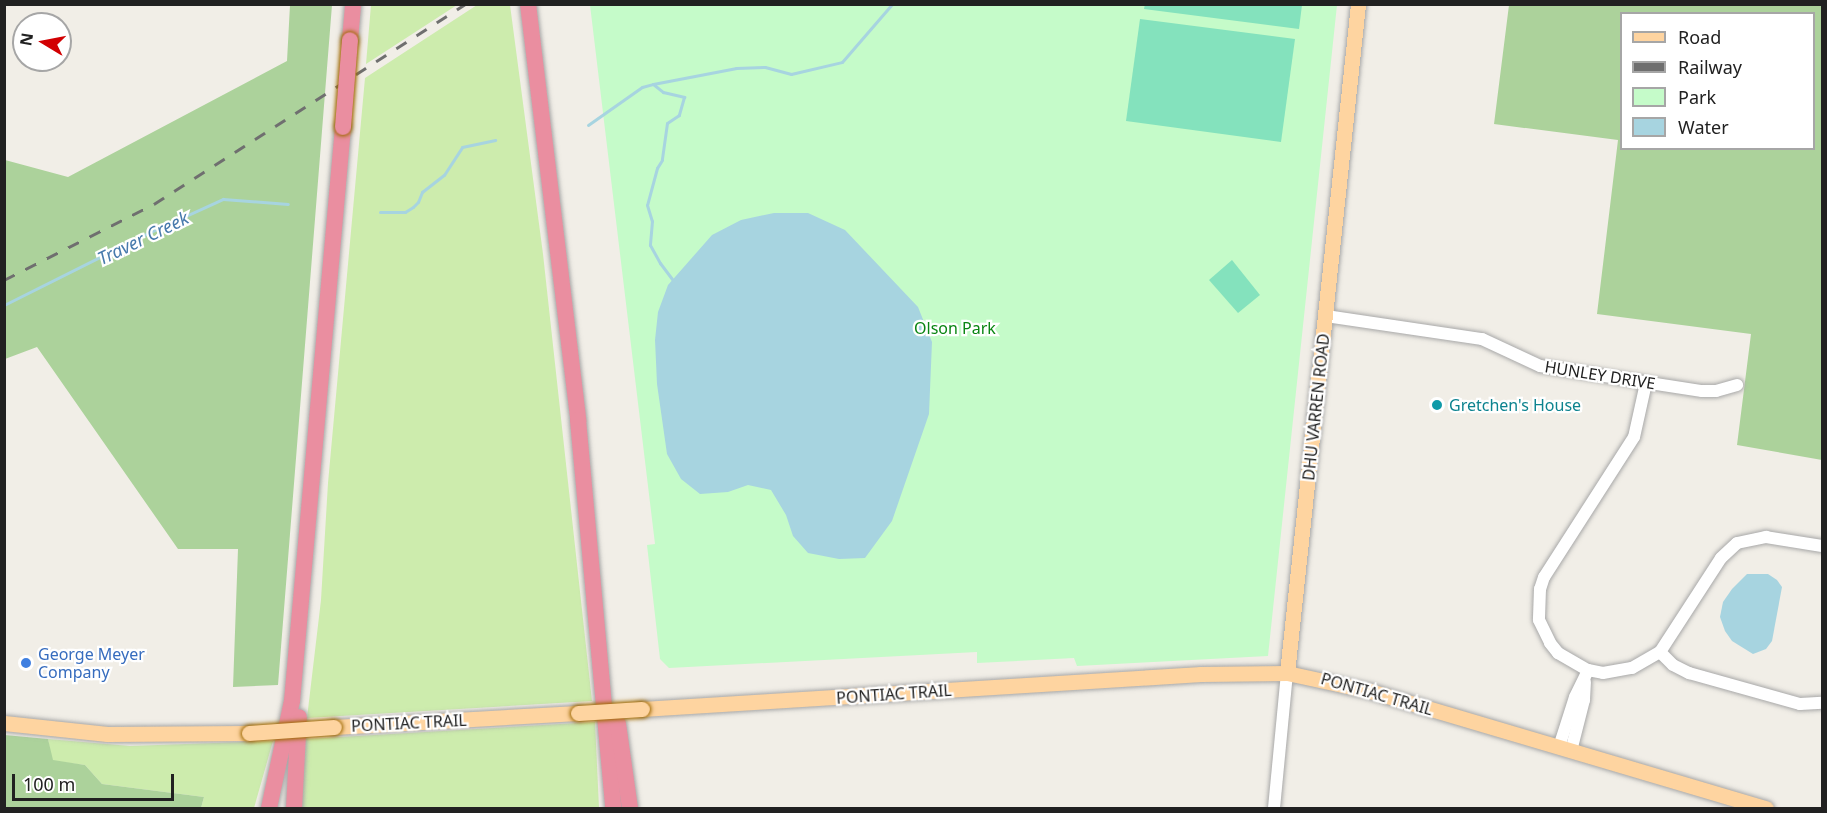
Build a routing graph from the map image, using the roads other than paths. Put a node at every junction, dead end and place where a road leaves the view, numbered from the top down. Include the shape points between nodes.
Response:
1 (353, 4) edge
2 (1358, 4) edge
3 (528, 6) edge
4 (328, 312) junction
5 (1326, 316) junction
6 (1646, 383) junction
7 (1737, 385) dead end
8 (578, 420) junction
9 (1822, 546) edge
10 (1660, 652) junction
11 (1287, 673) junction
12 (1586, 675) junction
13 (1822, 704) edge
14 (4, 723) edge
15 (1565, 749) junction
16 (269, 808) edge
17 (294, 808) edge
18 (613, 808) edge
19 (630, 808) edge
20 (1274, 808) edge
21 (1766, 808) edge

1 - 4 highway, bridge
2 - 5 main road, DHU VARREN ROAD
3 - 8 highway
4 - 16 highway via 292,701
4 - 17 highway via 322,453
5 - 6 street, HUNLEY DRIVE via 1482,339 1540,366
5 - 11 main road, DHU VARREN ROAD
6 - 7 street, HUNLEY DRIVE via 1702,391
6 - 12 street via 1634,437 1540,589 1539,620 1550,643
8 - 18 highway
8 - 19 highway via 603,577
9 - 10 street via 1766,537 1737,543 1721,558
10 - 12 street via 1632,668
10 - 13 street via 1689,673 1800,704
11 - 14 main road, PONTIAC TRAIL, bridge via 1201,674 249,733 114,734
11 - 15 main road, PONTIAC TRAIL via 1370,691
11 - 20 street, DHU VARREN ROAD
12 - 15 street via 1575,697
15 - 21 main road, PONTIAC TRAIL

